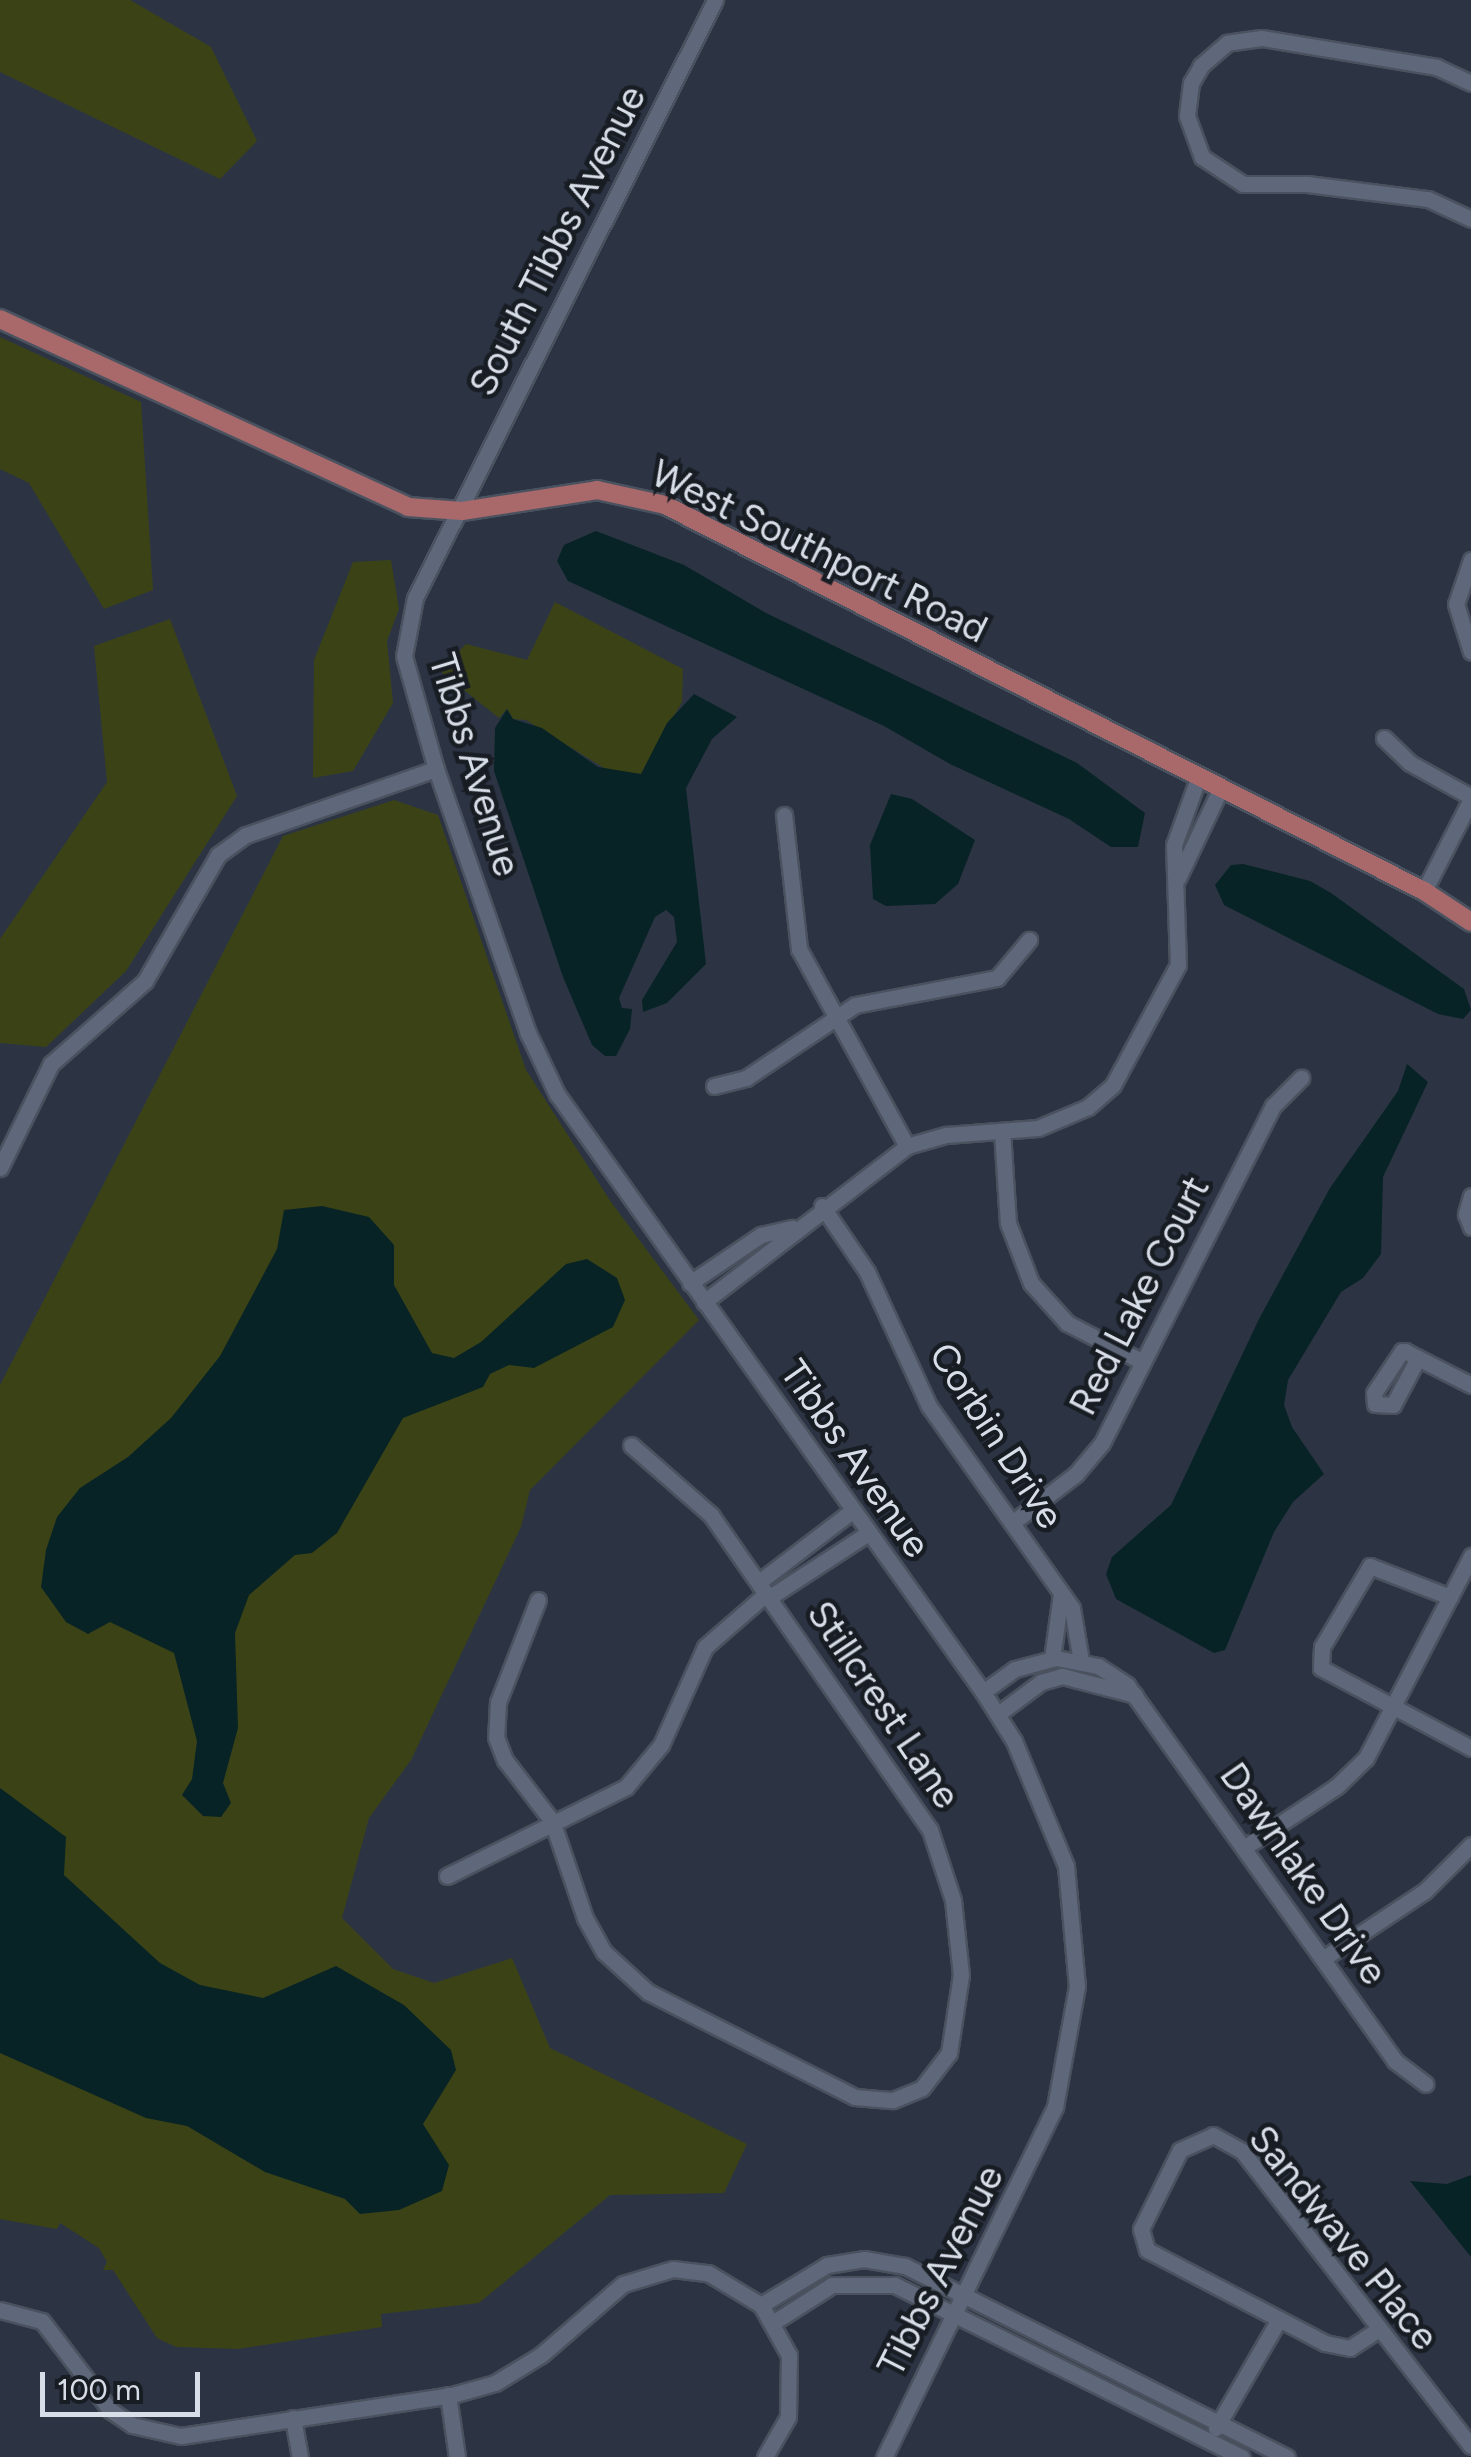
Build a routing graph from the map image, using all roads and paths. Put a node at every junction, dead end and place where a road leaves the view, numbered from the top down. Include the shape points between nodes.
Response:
1 (715, 0) edge
2 (1471, 83) edge
3 (1471, 218) edge
4 (0, 320) edge
5 (458, 511) junction
6 (1471, 560) edge
7 (1471, 652) edge
8 (1384, 738) dead end
9 (436, 769) junction
10 (1199, 776) junction
11 (1221, 788) junction
12 (1471, 798) edge
13 (784, 815) dead end
14 (1177, 882) junction
15 (1424, 891) junction
16 (1471, 922) edge
17 (1029, 940) dead end
18 (836, 1014) junction
19 (1301, 1078) dead end
20 (714, 1086) dead end
21 (1002, 1132) junction
22 (8, 1135) edge
23 (907, 1146) junction
24 (0, 1168) edge
25 (1471, 1196) edge
26 (822, 1206) junction
27 (1471, 1227) edge
28 (792, 1228) junction
29 (690, 1283) junction
30 (704, 1302) junction
31 (1418, 1358) dead end
32 (1143, 1362) junction
33 (1471, 1384) edge
34 (630, 1445) dead end
35 (852, 1511) junction
36 (1012, 1523) junction
37 (868, 1533) junction
38 (1471, 1556) edge
39 (765, 1591) junction
40 (1061, 1594) junction
41 (1450, 1597) junction
42 (538, 1600) dead end
43 (1052, 1659) junction
44 (1076, 1660) junction
45 (1070, 1677) junction
46 (983, 1692) junction
47 (1135, 1695) junction
48 (1394, 1708) junction
49 (998, 1714) junction
50 (1471, 1748) edge
51 (553, 1826) junction
52 (1471, 1845) edge
53 (1244, 1848) junction
54 (447, 1876) dead end
55 (1324, 1958) junction
56 (1425, 2084) dead end
57 (966, 2295) junction
58 (761, 2305) junction
59 (0, 2310) edge
60 (956, 2314) junction
61 (1278, 2321) junction
62 (774, 2322) junction
63 (1376, 2331) junction
64 (448, 2395) junction
65 (294, 2418) junction
66 (1219, 2423) junction
67 (1209, 2440) junction
68 (1471, 2446) edge
69 (300, 2457) edge
70 (458, 2457) edge
71 (766, 2457) edge
72 (884, 2457) edge
73 (1242, 2457) edge
74 (1287, 2457) edge

1 - 5 street, South Tibbs Avenue
2 - 3 street via 1437,67 1262,38 1227,43 1201,66 1191,83 1188,116 1202,157 1243,184 1307,184 1428,199
4 - 5 main road, West Southport Road via 384,499
5 - 9 street, Tibbs Avenue via 413,603 404,638 406,673
5 - 10 main road, West Southport Road via 567,491 622,493 665,505
6 - 7 street via 1457,594 1460,631
8 - 12 street via 1410,763
9 - 22 street via 261,829 218,854 145,981 51,1064
9 - 29 street, Tibbs Avenue via 546,1072
10 - 11 main road, West Southport Road
10 - 14 street via 1176,830
11 - 14 street
11 - 15 main road, West Southport Road
12 - 15 street
13 - 18 street via 794,932
14 - 21 street via 1178,966 1130,1064 1104,1094 1070,1116
15 - 16 main road, West Southport Road
17 - 18 street via 1012,966 986,982 890,994
18 - 20 street via 746,1078
18 - 23 street
19 - 32 street, Red Lake Court via 1276,1102
21 - 23 street
21 - 32 street via 1008,1223 1031,1283 1067,1322
22 - 24 street
23 - 26 street
25 - 27 street
26 - 28 street
26 - 36 street, Corbin Drive via 867,1272 924,1399
28 - 29 street via 760,1235
28 - 30 street
29 - 30 street, Tibbs Avenue
30 - 35 street, Tibbs Avenue
31 - 33 street
32 - 36 street, Red Lake Court via 1090,1460
34 - 39 street, Stillcrest Lane via 698,1500
35 - 37 street, Tibbs Avenue
35 - 39 street
36 - 40 street, Corbin Drive
37 - 39 street
37 - 46 street, Tibbs Avenue
38 - 41 street
39 - 51 street via 706,1647 666,1735 641,1772 609,1799
39 - 51 street, Stillcrest Lane via 914,1802 950,1887 960,1956 953,2038 937,2074 906,2096 855,2097 638,1985 591,1931
40 - 43 street
40 - 44 street, Corbin Drive via 1079,1628
41 - 48 street
41 - 48 street via 1370,1566 1322,1647 1321,1668
42 - 51 street via 500,1695 495,1728 505,1760
43 - 44 street, Dawnlake Drive
43 - 46 street, Dawnlake Drive via 1015,1669
44 - 45 street
44 - 47 street, Dawnlake Drive via 1112,1674
45 - 47 street
45 - 49 street via 1041,1682
46 - 49 street, Tibbs Avenue
47 - 53 street, Dawnlake Drive
48 - 50 street
48 - 53 street via 1344,1780
49 - 57 street, Tibbs Avenue via 1058,1838 1074,1912 1078,1986 1070,2052 1050,2122
51 - 54 street
52 - 55 street via 1424,1891
53 - 55 street, Dawnlake Drive
55 - 56 street, Dawnlake Drive via 1395,2061
57 - 58 street via 909,2268 864,2260 809,2272
57 - 60 street, Tibbs Avenue
57 - 66 street
58 - 62 street
58 - 64 street via 708,2274 646,2274 604,2296 521,2369
59 - 65 street via 42,2321 94,2395 144,2429 181,2436
60 - 62 street via 900,2286 859,2280 817,2291
60 - 67 street
60 - 72 street, Tibbs Avenue
61 - 63 street via 1338,2347
61 - 63 street, Sandwave Place via 1162,2261 1143,2243 1145,2218 1180,2150 1202,2137 1223,2138 1242,2151
61 - 66 street
62 - 71 street via 792,2385 788,2417
63 - 68 street, Sandwave Place
64 - 65 street
64 - 70 street
65 - 69 street
66 - 67 street
66 - 74 street
67 - 73 street

